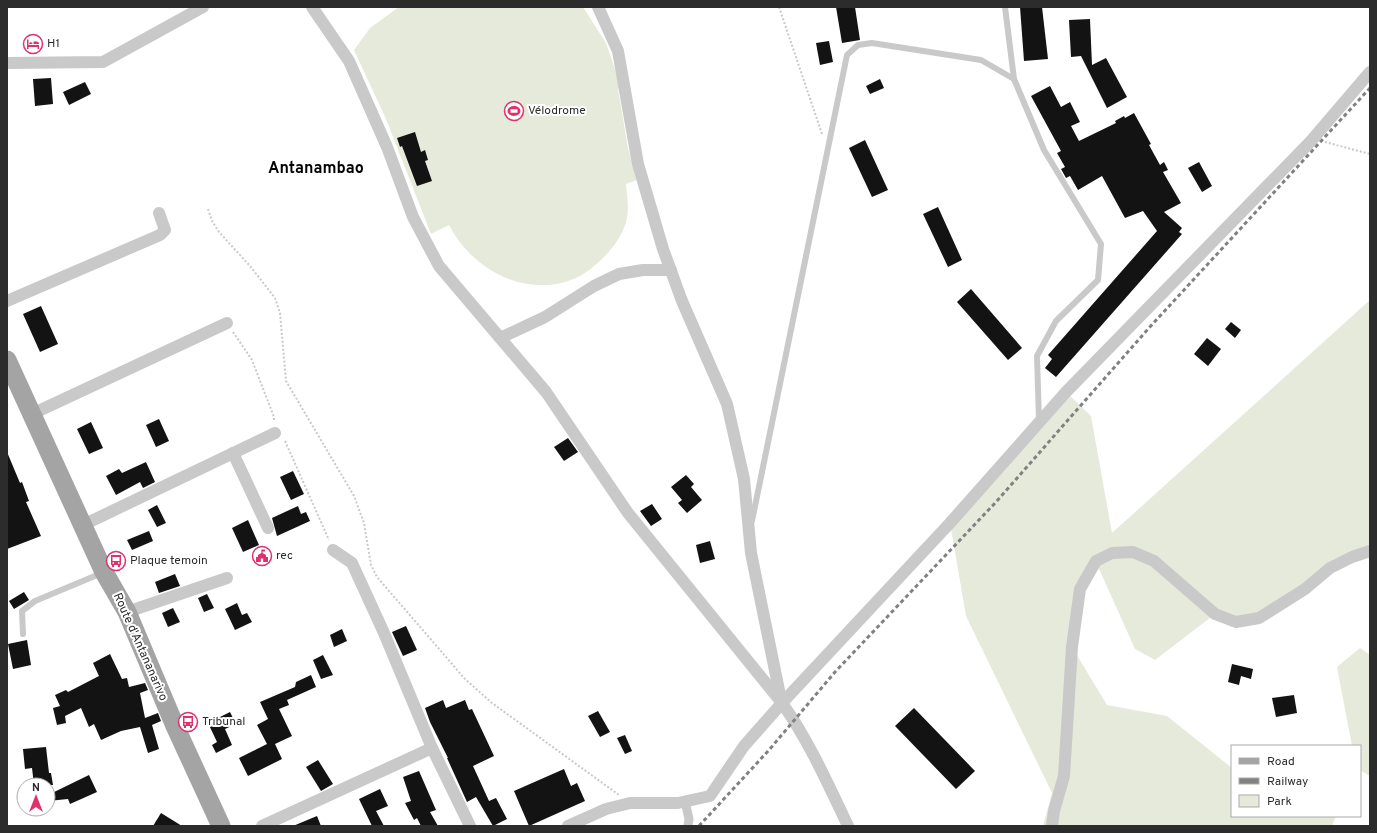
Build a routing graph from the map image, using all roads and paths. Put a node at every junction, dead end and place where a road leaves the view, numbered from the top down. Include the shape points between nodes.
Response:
1 (203, 7) edge
2 (312, 7) edge
3 (598, 7) edge
4 (779, 7) edge
5 (1005, 7) edge
6 (7, 63) edge
7 (1370, 72) edge
8 (1014, 79) junction
9 (1311, 141) junction
10 (828, 151) junction
11 (1370, 154) edge
12 (208, 209) dead end
13 (159, 213) dead end
14 (671, 270) junction
15 (7, 300) edge
16 (227, 323) joint
17 (500, 338) junction
18 (7, 360) edge
19 (32, 414) junction
20 (1039, 423) junction
21 (275, 433) joint
22 (285, 441) dead end
23 (233, 453) junction
24 (83, 525) junction
25 (268, 528) dead end
26 (750, 529) junction
27 (333, 550) joint
28 (1370, 551) edge
29 (104, 572) junction
30 (227, 578) dead end
31 (127, 612) junction
32 (23, 634) dead end
33 (782, 703) junction
34 (432, 748) junction
35 (685, 801) junction
36 (630, 803) junction
37 (221, 826) edge
38 (262, 826) edge
39 (470, 826) edge
40 (568, 826) edge
41 (688, 826) edge
42 (848, 826) edge
43 (1052, 826) edge

1 - 6 street via 103,62
2 - 17 street via 349,61 387,147 412,217 439,266
3 - 14 street via 618,51 638,164
4 - 10 path
5 - 8 lane
7 - 9 street
8 - 10 lane via 981,60 872,43 858,45 847,55
8 - 20 lane via 1044,150 1101,244 1098,280 1056,321 1037,356
9 - 11 path via 1323,139 1326,143
9 - 20 street
10 - 26 lane
12 - 36 path via 219,232 275,298 280,313 286,381 354,496 364,523 371,565 377,577 465,679 492,703
13 - 15 street via 165,230 160,235
14 - 17 street via 643,270 619,274 594,286 545,317
14 - 26 street via 727,404 744,479
16 - 19 street
16 - 21 path via 252,360 274,417
17 - 33 street via 546,392 628,513
18 - 19 main road, Route d'Antananarivo
19 - 24 main road, Route d'Antananarivo
20 - 33 street via 950,523
21 - 23 street
22 - 27 path
23 - 24 street
23 - 25 street
24 - 29 main road, Route d'Antananarivo
26 - 33 street via 751,554
27 - 34 street via 352,563
28 - 43 street via 1330,568 1305,589 1259,618 1236,622 1215,614 1154,562 1133,552 1112,553 1096,562 1080,589 1072,648 1064,776
29 - 31 main road, Route d'Antananarivo
29 - 32 lane via 35,601 22,611
30 - 31 street
31 - 37 main road, Route d'Antananarivo
33 - 35 street via 744,746 710,796
33 - 42 street via 794,720
34 - 38 street
34 - 39 street
35 - 36 street
35 - 41 street
36 - 40 street via 606,809

